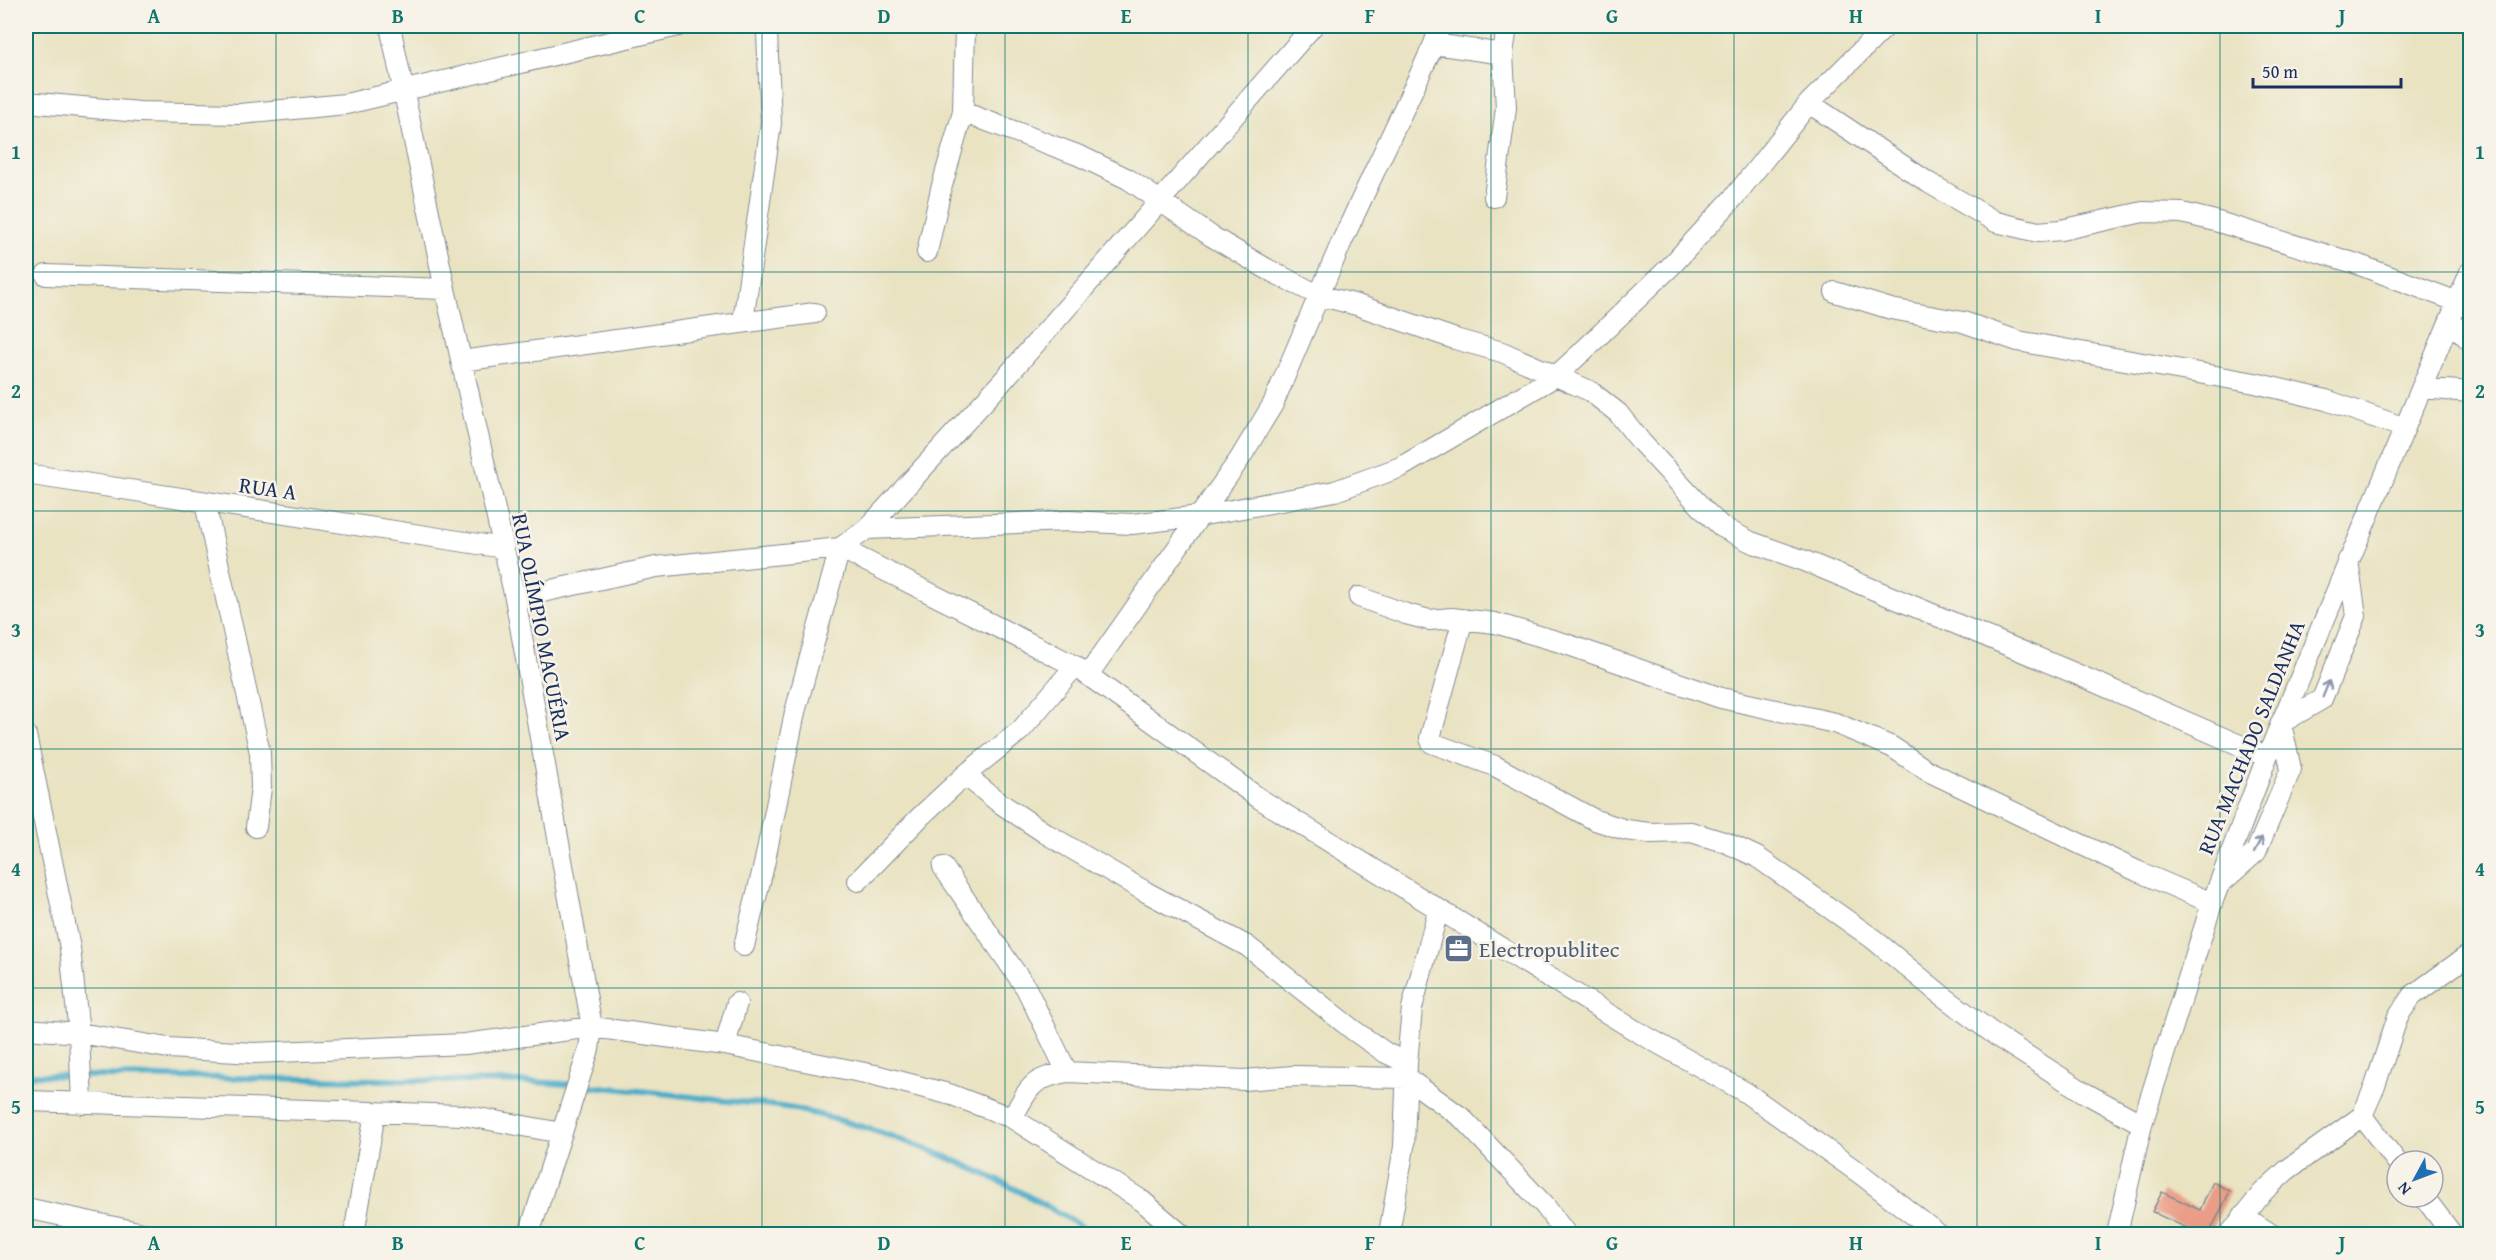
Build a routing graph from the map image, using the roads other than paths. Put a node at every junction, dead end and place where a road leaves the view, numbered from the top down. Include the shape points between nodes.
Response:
1 (390, 26) edge
2 (678, 26) edge
3 (763, 26) edge
4 (965, 26) edge
5 (1313, 26) edge
6 (1507, 26) edge
7 (1886, 26) edge
8 (1437, 35) edge
9 (1503, 54) junction
10 (403, 89) junction
11 (26, 102) edge
12 (1809, 103) junction
13 (963, 112) junction
14 (1494, 197) dead end
15 (1160, 201) junction
16 (927, 252) dead end
17 (2470, 272) edge
18 (46, 274) dead end
19 (445, 289) junction
20 (1835, 292) dead end
21 (1318, 295) junction
22 (2458, 302) junction
23 (815, 313) dead end
24 (2450, 321) junction
25 (743, 322) junction
26 (2470, 341) edge
27 (460, 361) junction
28 (1556, 376) junction
29 (2422, 388) junction
30 (2470, 392) edge
31 (2405, 428) junction
32 (26, 474) edge
33 (205, 503) junction
34 (1199, 516) junction
35 (867, 529) junction
36 (504, 548) junction
37 (840, 548) junction
38 (2348, 560) junction
39 (1359, 597) dead end
40 (515, 598) junction
41 (1463, 619) junction
42 (1081, 671) junction
43 (2281, 723) junction
44 (26, 735) edge
45 (2267, 757) junction
46 (965, 775) junction
47 (256, 827) dead end
48 (943, 867) dead end
49 (858, 881) dead end
50 (2215, 895) junction
51 (1438, 911) junction
52 (744, 946) dead end
53 (2470, 954) edge
54 (737, 1003) dead end
55 (592, 1027) junction
56 (26, 1029) edge
57 (79, 1033) junction
58 (725, 1045) junction
59 (1407, 1071) junction
60 (1067, 1072) junction
61 (81, 1097) junction
62 (26, 1101) edge
63 (375, 1113) junction
64 (2361, 1116) junction
65 (1012, 1118) junction
66 (2142, 1124) junction
67 (565, 1125) junction
68 (2387, 1149) edge
69 (26, 1208) edge
70 (2433, 1209) edge
71 (2243, 1216) junction
72 (147, 1234) edge
73 (354, 1234) edge
74 (529, 1234) edge
75 (1181, 1234) edge
76 (1389, 1234) edge
77 (1566, 1234) edge
78 (1938, 1234) edge
79 (2117, 1234) edge
80 (2230, 1234) edge
81 (2271, 1234) edge
82 (2452, 1234) edge

1 - 10 street, RUA OLÍMPIO MACUÉRIA
2 - 10 street
3 - 25 street via 767,33 771,123
4 - 13 street
5 - 15 street
6 - 9 street
7 - 12 street
8 - 9 street
8 - 21 street
9 - 14 street via 1506,108
10 - 11 street via 346,104 240,114 139,112
10 - 19 street, RUA OLÍMPIO MACUÉRIA
12 - 22 street via 1929,183 1996,222 2038,232 2143,212 2182,213 2354,263
12 - 28 street via 1680,257
13 - 15 street via 1080,156 1128,179
13 - 16 street
15 - 21 street via 1267,269
15 - 35 street
17 - 22 street, RUA MACHADO SALDANHA
18 - 19 street
19 - 27 street, RUA OLÍMPIO MACUÉRIA
20 - 31 street via 1891,309 1962,322 2018,341 2255,383 2326,400
21 - 28 street via 1502,352
21 - 34 street via 1273,404
22 - 24 street, RUA MACHADO SALDANHA
23 - 25 street
24 - 26 street
24 - 29 street, RUA MACHADO SALDANHA
25 - 27 street
27 - 36 street, RUA OLÍMPIO MACUÉRIA
28 - 34 street via 1401,467 1335,491
28 - 45 street via 1590,391 1618,413 1722,527
29 - 30 street
29 - 31 street, RUA MACHADO SALDANHA
31 - 38 street, RUA MACHADO SALDANHA
32 - 33 street, RUA A
33 - 36 street, RUA A
33 - 47 street via 260,753
34 - 35 street via 1132,524 1068,521
34 - 42 street
35 - 37 street
36 - 40 street, RUA OLÍMPIO MACUÉRIA
37 - 40 street via 656,567
37 - 42 street
37 - 52 street via 795,712
38 - 43 street, RUA MACHADO SALDANHA
43 -> 38 street via 2322,699 2348,637 2356,616
39 - 41 street via 1430,620
40 - 55 street, RUA OLÍMPIO MACUÉRIA
41 - 50 street via 1495,623 1563,643 1721,699 1835,723 1892,747 1928,771 2041,825
41 - 66 street via 1430,738 1432,743 1495,766 1595,820 1649,833 1691,832 1757,857 1872,938 1998,1037
42 - 46 street via 1021,730
42 - 51 street via 1260,799
43 - 45 street, RUA MACHADO SALDANHA
50 -> 43 street via 2256,852 2291,769
44 - 57 street via 70,948
45 - 50 street, RUA MACHADO SALDANHA
46 - 49 street
46 - 59 street via 1045,833 1247,946
48 - 60 street via 1026,988
50 - 66 street, RUA MACHADO SALDANHA
51 - 59 street via 1416,986
51 - 78 street via 1744,1092
53 - 64 street via 2412,996 2398,1016
54 - 58 street
55 - 57 street via 465,1044 254,1053 168,1048
55 - 58 street
55 - 67 street, RUA OLÍMPIO MACUÉRIA via 590,1049
56 - 57 street
57 - 61 street
58 - 65 street via 875,1075 952,1095
59 - 60 street via 1244,1080
59 - 76 street via 1404,1147
59 - 77 street via 1462,1118 1545,1206
60 - 65 street via 1041,1077 1031,1085
61 - 62 street
61 - 63 street
63 - 67 street via 462,1115
63 - 73 street
64 - 68 street
64 - 71 street via 2287,1170
65 - 75 street via 1142,1200
66 - 79 street, RUA MACHADO SALDANHA
67 - 74 street, RUA OLÍMPIO MACUÉRIA
69 - 72 street
70 - 82 street
71 - 80 street
71 - 81 street

